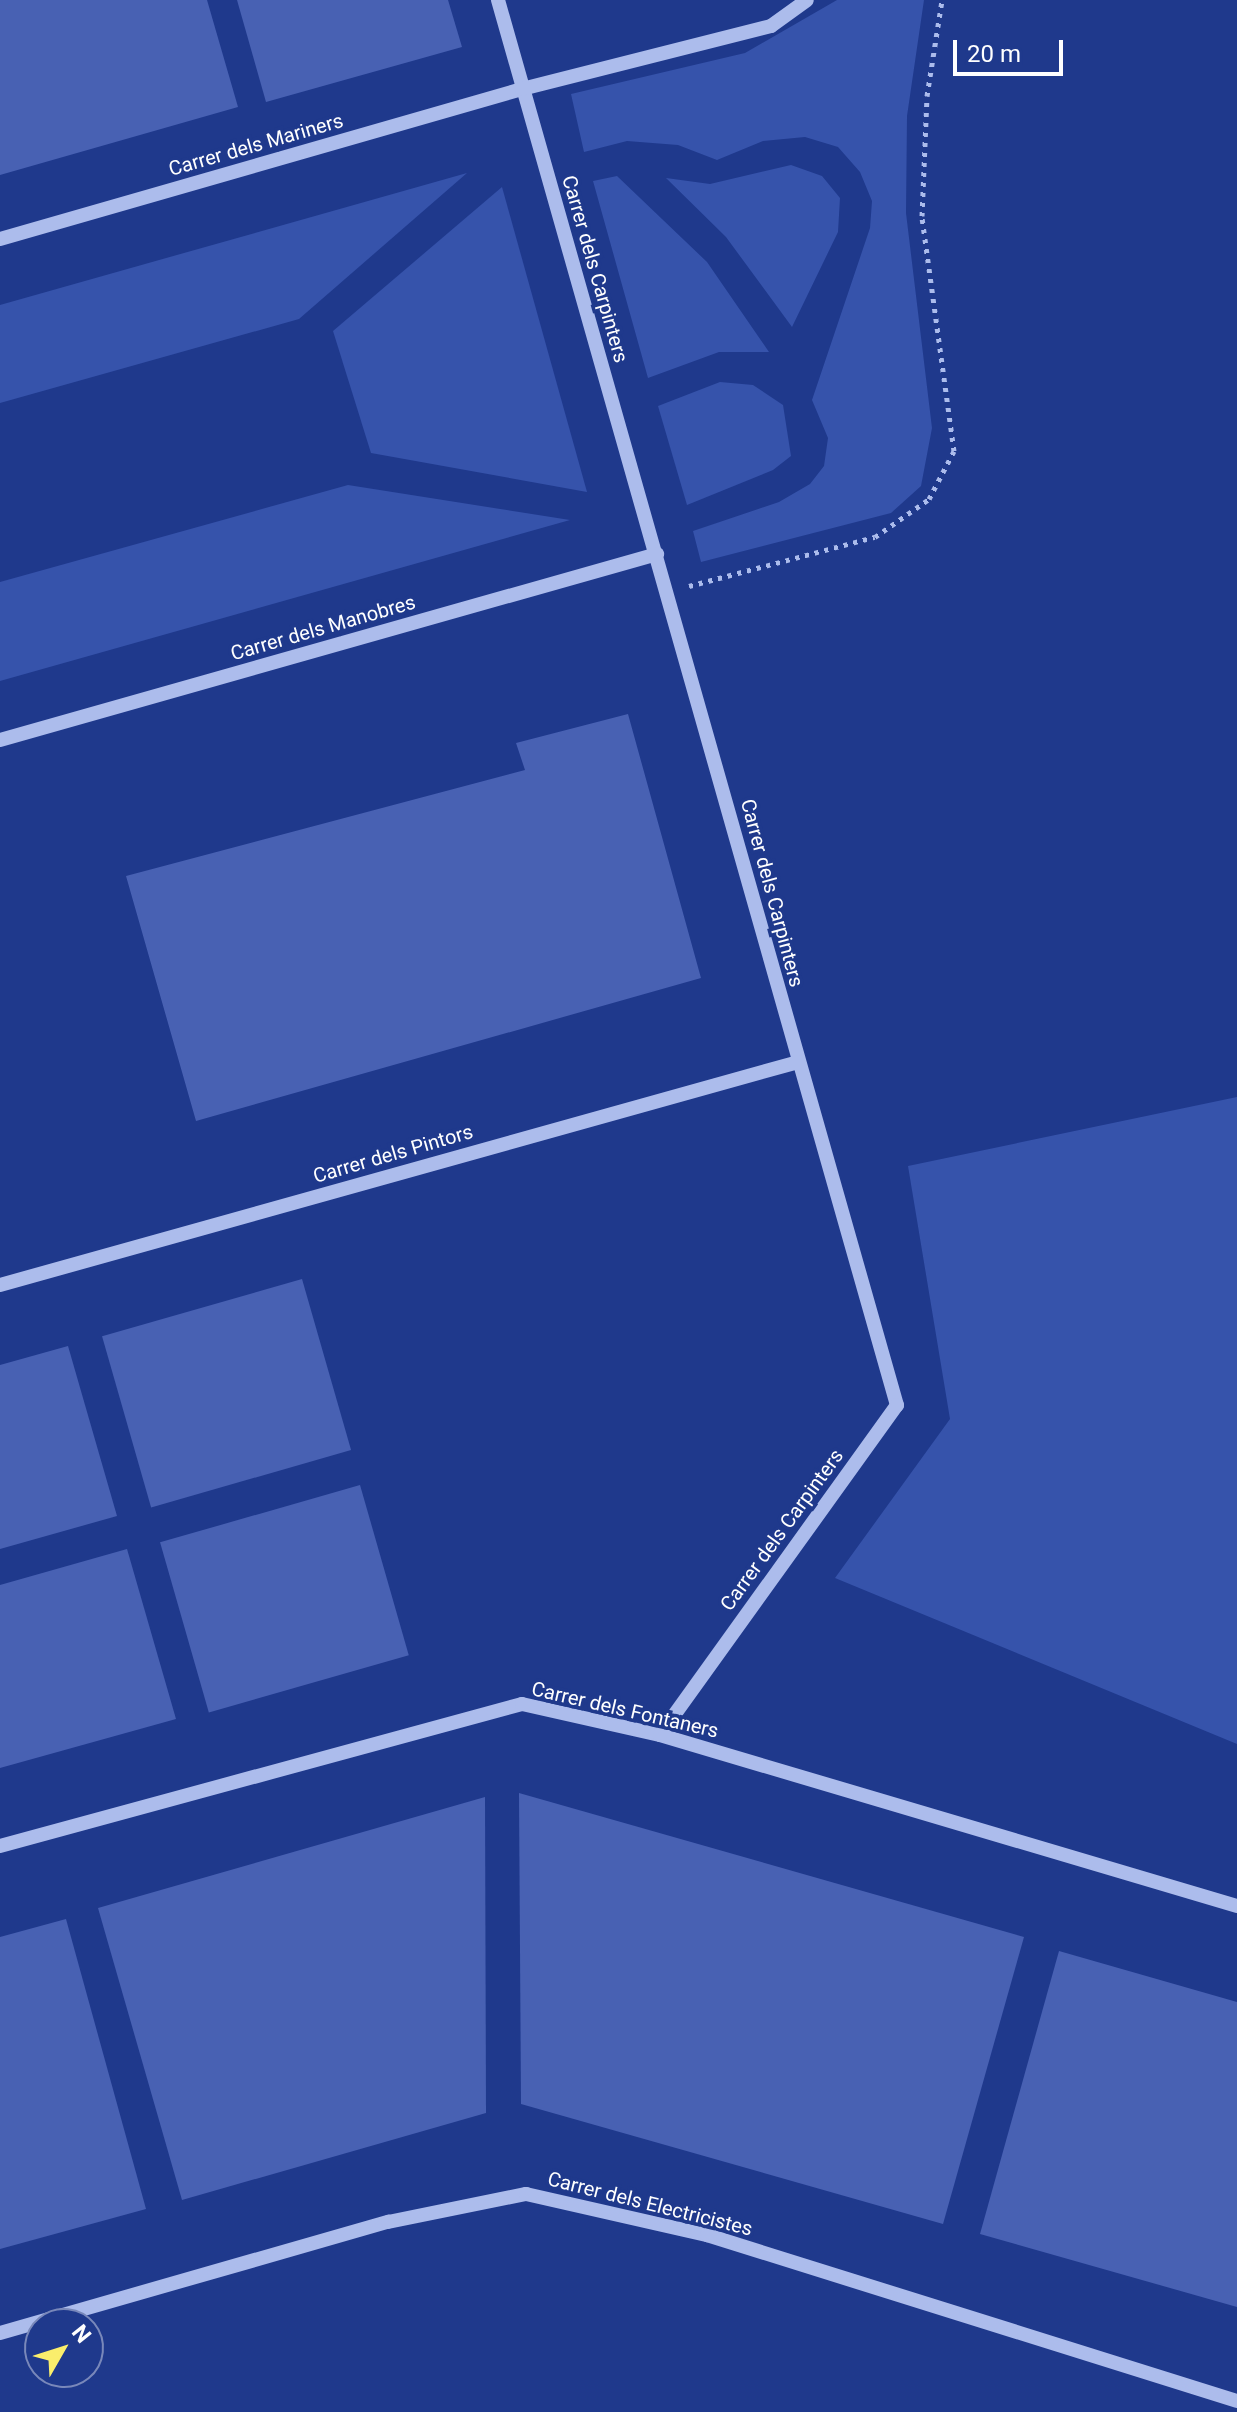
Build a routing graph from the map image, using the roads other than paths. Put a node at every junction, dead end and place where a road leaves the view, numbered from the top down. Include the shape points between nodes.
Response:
1 (498, 0) edge
2 (807, 0) edge
3 (522, 89) junction
4 (0, 239) edge
5 (657, 554) junction
6 (0, 740) edge
7 (798, 1062) junction
8 (0, 1285) edge
9 (660, 1735) junction
10 (0, 1846) edge
11 (1237, 1906) edge
12 (0, 2333) edge
13 (1237, 2401) edge

1 - 3 street, Carrer dels Carpinters
2 - 3 street, Carrer dels Mariners via 771,26
3 - 4 street, Carrer dels Mariners
3 - 5 street, Carrer dels Carpinters
5 - 6 street, Carrer dels Manobres
5 - 7 street, Carrer dels Carpinters
7 - 8 street, Carrer dels Pintors
7 - 9 street, Carrer dels Carpinters via 897,1405
9 - 10 street, Carrer dels Fontaners via 522,1704
9 - 11 street, Carrer dels Fontaners
12 - 13 street, Carrer dels Electricistes via 388,2222 526,2194 707,2235

